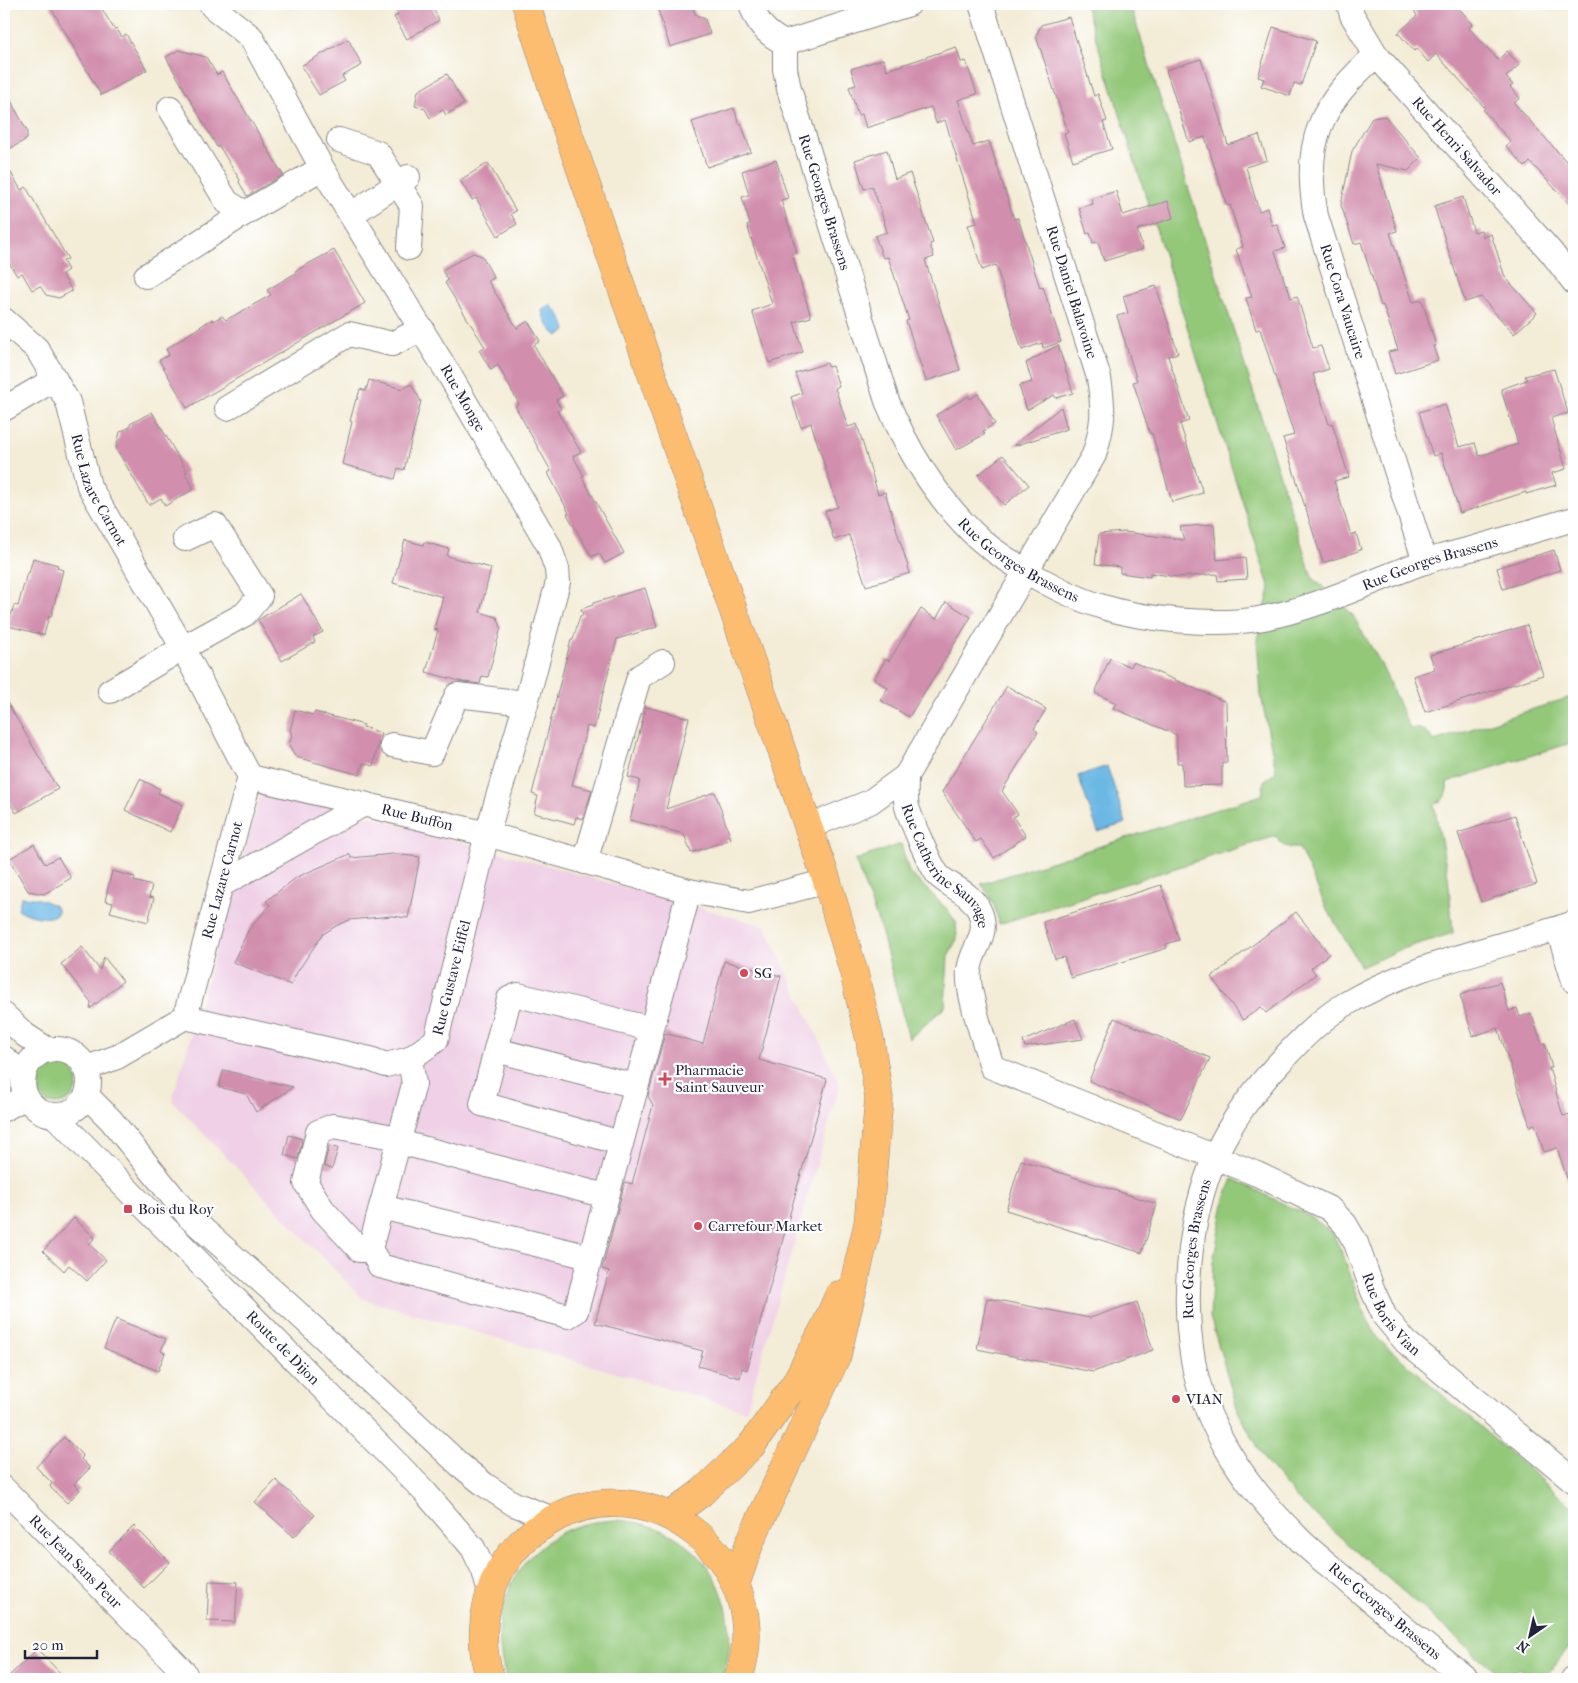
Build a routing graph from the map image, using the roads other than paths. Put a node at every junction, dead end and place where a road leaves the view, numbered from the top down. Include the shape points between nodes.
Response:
1 (211, 4) edge
2 (526, 4) edge
3 (751, 4) edge
4 (909, 4) edge
5 (981, 4) edge
6 (1349, 4) edge
7 (785, 43) junction
8 (1376, 55) junction
9 (170, 108) dead end
10 (339, 140) dead end
11 (322, 168) junction
12 (403, 181) junction
13 (244, 213) junction
14 (352, 214) junction
15 (409, 248) dead end
16 (146, 276) dead end
17 (1574, 282) edge
18 (4, 320) edge
19 (422, 329) junction
20 (55, 378) junction
21 (227, 408) dead end
22 (4, 409) edge
23 (1574, 519) edge
24 (184, 539) dead end
25 (1426, 562) junction
26 (1026, 570) junction
27 (182, 648) junction
28 (663, 662) dead end
29 (110, 691) dead end
30 (526, 703) junction
31 (392, 745) dead end
32 (906, 776) junction
33 (250, 777) junction
34 (364, 804) junction
35 (808, 827) junction
36 (487, 834) junction
37 (585, 862) junction
38 (827, 881) junction
39 (221, 885) junction
40 (690, 891) junction
41 (1566, 926) edge
42 (1574, 981) edge
43 (4, 1015) edge
44 (185, 1017) junction
45 (651, 1030) junction
46 (48, 1050) junction
47 (496, 1050) junction
48 (4, 1058) edge
49 (410, 1059) junction
50 (87, 1068) junction
51 (25, 1086) junction
52 (636, 1086) junction
53 (87, 1096) junction
54 (4, 1109) edge
55 (55, 1116) junction
56 (399, 1140) junction
57 (621, 1143) junction
58 (1216, 1157) junction
59 (606, 1196) junction
60 (381, 1207) junction
61 (868, 1224) junction
62 (370, 1249) junction
63 (590, 1256) junction
64 (1574, 1481) edge
65 (4, 1489) edge
66 (670, 1516) junction
67 (553, 1519) junction
68 (736, 1583) junction
69 (490, 1593) junction
70 (187, 1679) edge
71 (491, 1679) edge
72 (738, 1679) edge
73 (1467, 1679) edge

1 - 11 street, Rue Monge via 251,37
2 - 35 main road
3 - 7 street via 766,31
4 - 7 street
5 - 26 street, Rue Daniel Balavoine via 1099,378 1103,404 1102,430 1094,455
6 - 8 street, Rue Henri Salvador
7 - 26 street, Rue Georges Brassens via 789,89 896,423 930,481 956,515 984,542
8 - 17 street, Rue Henri Salvador
8 - 25 street, Rue Cora Vaucaire via 1337,94 1324,114 1316,139 1311,190 1319,225
9 - 13 street via 227,202
10 - 12 street via 378,153
11 - 13 street
11 - 14 street, Rue Monge
12 - 14 street
12 - 15 street via 412,206
13 - 16 street
14 - 19 street, Rue Monge
18 - 20 street, Rue Lazare Carnot via 37,349
19 - 21 street via 392,344 349,334
19 - 30 street, Rue Monge via 549,546 557,569 557,590
20 - 22 street
20 - 27 street, Rue Lazare Carnot via 68,402 89,486
23 - 25 street, Rue Georges Brassens
24 - 27 street via 215,525 260,596 245,614
25 - 26 street, Rue Georges Brassens via 1300,610 1232,622 1154,617 1103,607
26 - 32 street, Rue Catherine Sauvage
27 - 29 street
27 - 33 street, Rue Lazare Carnot
28 - 37 street via 639,677
30 - 31 street via 456,695 432,753
30 - 36 street, Rue Monge
32 - 35 street via 870,802
32 - 58 street, Rue Catherine Sauvage via 907,805 931,864 937,874 974,902 982,917 983,934 971,963 969,986 992,1067
33 - 34 street, Rue Buffon
33 - 39 street, Rue Lazare Carnot
34 - 36 street, Rue Buffon
34 - 39 street
35 - 38 main road
36 - 37 street, Rue Buffon
36 - 49 street, Rue Gustave Eiffel via 436,1040
37 - 40 street, Rue Buffon
38 - 40 street, Rue Buffon via 748,902
38 - 61 main road via 870,1040 878,1098
39 - 44 street, Rue Lazare Carnot
40 - 45 street
41 - 42 street
41 - 58 street, Rue Georges Brassens via 1421,970 1371,990 1341,1007 1314,1028 1270,1073 1233,1122
43 - 46 street
44 - 49 street, Rue Gustave Eiffel via 386,1065
44 - 50 street via 116,1057
45 - 47 street via 518,995 509,999
45 - 52 street
46 - 50 street via 71,1052
46 - 51 street via 39,1053 26,1067
47 - 52 street
47 - 57 street via 482,1104
48 - 51 street, Route de Dijon
49 - 56 street via 414,1084
50 - 53 street via 90,1077
51 - 54 street
51 - 55 street, Route de Dijon via 38,1110
52 - 57 street
53 - 55 street via 74,1111
53 - 67 street via 190,1218 460,1465 514,1504
55 - 69 street, Route de Dijon via 424,1491 473,1548
56 - 59 street
56 - 60 street
56 - 62 street via 332,1126 318,1132 306,1183 323,1210 360,1250
57 - 59 street
58 - 64 street, Rue Boris Vian via 1330,1210 1356,1243 1385,1316 1406,1342
58 - 73 street, Rue Georges Brassens via 1195,1221 1188,1295 1193,1361 1207,1408 1228,1452 1296,1537
59 - 63 street
60 - 62 street
60 - 63 street
61 - 66 main road via 826,1325 796,1384 751,1446 701,1493
61 - 68 main road via 837,1355 750,1542
62 - 63 street via 380,1266 568,1316 576,1311
65 - 70 street, Rue Jean Sans Peur via 184,1672
66 - 67 main road via 637,1506 603,1504
66 - 68 main road via 709,1544
67 - 69 main road via 536,1529 508,1557
68 - 72 main road via 746,1636
69 - 71 main road via 483,1634

